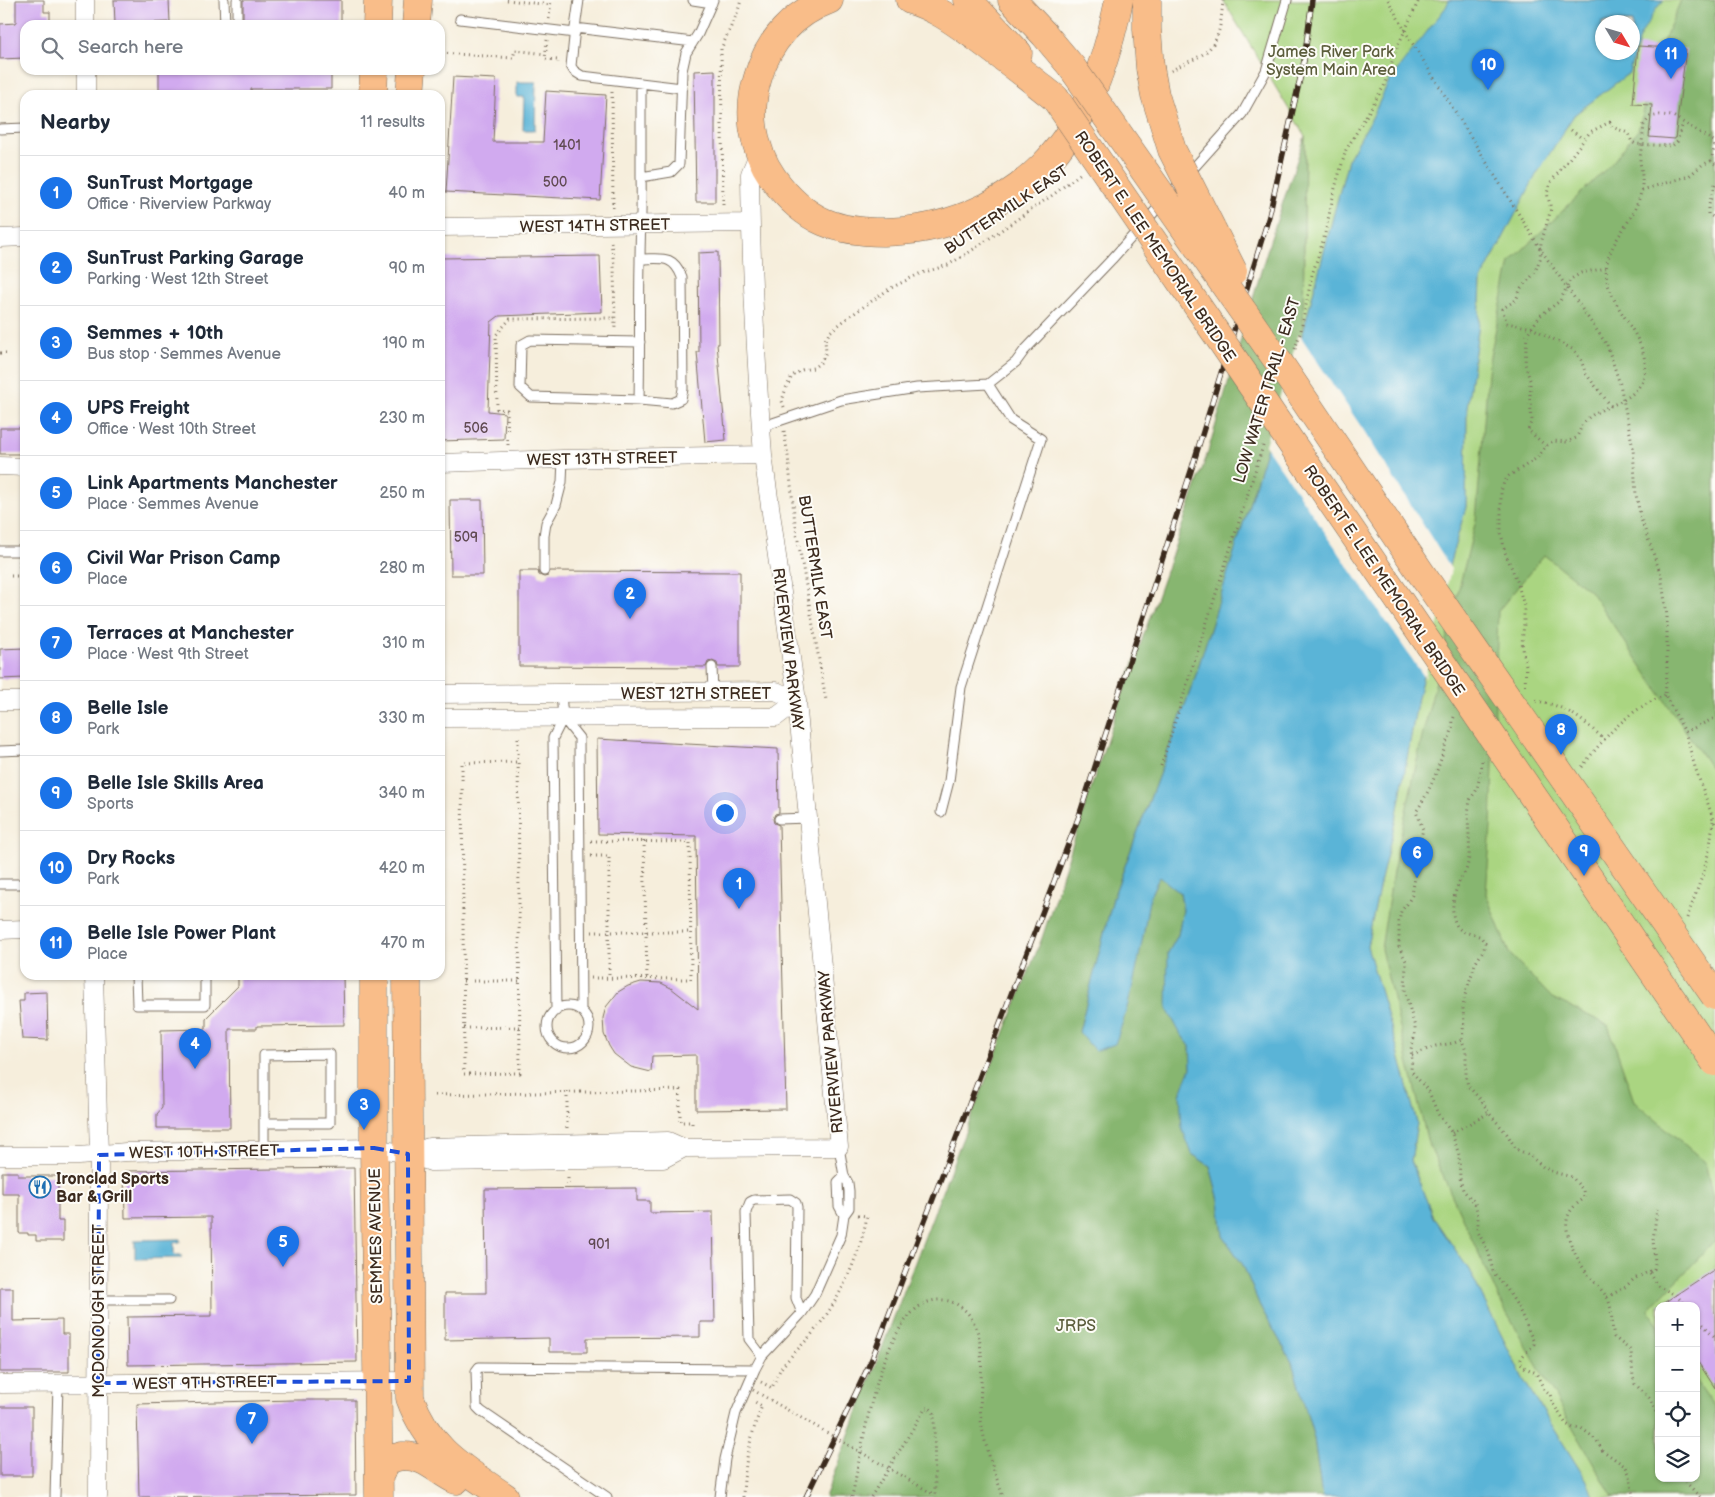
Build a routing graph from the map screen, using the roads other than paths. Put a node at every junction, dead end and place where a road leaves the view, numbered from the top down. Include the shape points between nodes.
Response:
1 (85, 0) edge
2 (224, 0) edge
3 (237, 0) edge
4 (378, 0) edge
5 (418, 0) edge
6 (579, 0) edge
7 (693, 0) edge
8 (829, 0) edge
9 (910, 0) edge
10 (968, 0) edge
11 (1012, 0) edge
12 (1119, 0) edge
13 (1147, 0) edge
14 (1287, 0) edge
15 (713, 1) edge
16 (460, 19) dead end
17 (85, 20) edge
18 (225, 20) edge
19 (237, 20) edge
20 (377, 20) edge
21 (416, 20) edge
22 (575, 30) junction
23 (693, 42) junction
24 (86, 75) edge
25 (374, 75) edge
26 (412, 75) edge
27 (641, 83) junction
28 (682, 88) junction
29 (86, 90) edge
30 (373, 90) edge
31 (410, 90) edge
32 (1055, 98) junction
33 (20, 128) edge
34 (0, 129) edge
35 (759, 152) junction
36 (642, 177) junction
37 (750, 223) junction
38 (642, 224) junction
39 (445, 227) edge
40 (20, 237) edge
41 (0, 238) edge
42 (640, 259) junction
43 (640, 342) junction
44 (1286, 360) junction
45 (988, 384) junction
46 (639, 400) junction
47 (761, 427) junction
48 (764, 455) junction
49 (563, 459) junction
50 (445, 463) edge
51 (0, 466) edge
52 (20, 467) edge
53 (0, 551) edge
54 (20, 551) edge
55 (544, 571) dead end
56 (712, 667) dead end
57 (713, 692) junction
58 (445, 694) edge
59 (561, 694) junction
60 (797, 700) junction
61 (0, 701) edge
62 (20, 701) edge
63 (445, 718) edge
64 (563, 718) junction
65 (20, 750) edge
66 (0, 751) edge
67 (942, 812) dead end
68 (808, 818) junction
69 (779, 819) dead end
70 (0, 884) edge
71 (20, 884) edge
72 (20, 929) edge
73 (0, 930) edge
74 (94, 980) edge
75 (136, 980) edge
76 (204, 980) edge
77 (374, 980) edge
78 (407, 980) edge
79 (1715, 996) edge
80 (556, 1011) junction
81 (581, 1011) junction
82 (1715, 1062) edge
83 (264, 1123) junction
84 (839, 1147) junction
85 (374, 1148) junction
86 (264, 1150) junction
87 (408, 1154) junction
88 (99, 1155) junction
89 (0, 1156) edge
90 (98, 1300) junction
91 (169, 1300) dead end
92 (802, 1313) junction
93 (762, 1356) junction
94 (755, 1369) junction
95 (377, 1381) junction
96 (409, 1381) junction
97 (98, 1383) junction
98 (0, 1384) edge
99 (58, 1384) junction
100 (379, 1486) edge
101 (55, 1497) edge
102 (98, 1497) edge
103 (494, 1497) edge
104 (505, 1497) edge
105 (607, 1497) edge
106 (720, 1497) edge

1 - 17 street
2 - 18 lane
3 - 19 lane
4 - 20 main road
5 - 21 main road
6 - 22 lane
7 - 15 lane
8 - 35 main road via 791,22 767,54 756,82 753,102 754,134
9 - 32 main road via 937,10 957,23
10 - 32 main road
11 - 44 main road, ROBERT E. LEE MEMORIAL BRIDGE, bridge via 1071,66
12 - 35 main road via 1093,90 1059,146 1044,165 1013,191 966,217 911,231 874,232 838,227 796,204 780,188
13 - 44 main road, bridge via 1147,29 1159,70 1155,95 1172,150 1198,204
14 - 45 lane via 1266,71 1242,114 1016,362
15 - 23 lane
16 - 22 lane
22 - 23 lane
22 - 27 lane via 571,66 574,71 582,76
23 - 28 lane via 686,53
24 - 29 street
25 - 30 main road
26 - 31 main road
27 - 28 lane
27 - 36 lane
28 - 36 lane via 679,164 671,172
32 - 82 main road, ROBERT E. LEE MEMORIAL BRIDGE, bridge
33 - 34 lane
35 - 37 street, RIVERVIEW PARKWAY via 750,174
36 - 38 lane
37 - 38 street, WEST 14TH STREET
37 - 47 street, RIVERVIEW PARKWAY
38 - 39 street, WEST 14TH STREET
38 - 42 lane
40 - 41 street
42 - 43 lane
42 - 46 lane via 668,258 678,266 682,277 684,388 681,399 672,403
43 - 46 lane
43 - 46 lane via 530,340 521,346 520,387 531,397
44 - 79 main road, ROBERT E. LEE MEMORIAL BRIDGE, bridge via 1415,565
45 - 47 lane via 918,388 841,400
45 - 67 lane via 1011,420 1041,440 961,688
47 - 48 street, RIVERVIEW PARKWAY
48 - 49 street, WEST 13TH STREET
48 - 60 street, RIVERVIEW PARKWAY
49 - 50 street, WEST 13TH STREET
49 - 55 lane via 556,505 546,523
51 - 52 street
53 - 54 lane
56 - 57 lane
57 - 59 street, WEST 12TH STREET
57 - 60 street, WEST 12TH STREET via 776,691
58 - 59 street, WEST 12TH STREET
59 - 64 lane
60 - 64 street, WEST 12TH STREET via 776,717
60 - 68 street, RIVERVIEW PARKWAY
61 - 62 street
63 - 64 street, WEST 12TH STREET
64 - 80 lane via 553,738
64 - 81 lane via 579,738
65 - 66 lane
68 - 69 lane
68 - 84 street, RIVERVIEW PARKWAY
70 - 71 lane
72 - 73 street
74 - 88 street, MCDONOUGH STREET
75 - 76 lane via 137,1005 205,1004
77 - 85 main road, SEMMES AVENUE
78 - 87 main road, SEMMES AVENUE
80 - 81 lane via 566,1006
80 - 81 lane via 549,1018 548,1032 554,1043 566,1048 579,1045 587,1035 588,1021
83 - 83 lane via 264,1055 330,1054 330,1123
83 - 86 lane
84 - 87 street, WEST 10TH STREET via 684,1148 663,1159 431,1162
84 - 92 lane via 848,1183 849,1208 831,1260
85 - 86 street, WEST 10TH STREET
85 - 87 street, WEST 10TH STREET
85 - 95 main road, SEMMES AVENUE
86 - 88 street, WEST 10TH STREET
87 - 96 main road, SEMMES AVENUE
88 - 89 street, WEST 10TH STREET
88 - 90 street, MCDONOUGH STREET
90 - 91 lane
90 - 97 street, MCDONOUGH STREET
92 - 93 lane
92 - 93 lane via 796,1298 796,1203 790,1199 754,1200 746,1212 749,1339
93 - 94 lane
94 - 105 lane via 479,1367 476,1372 477,1407
94 - 106 lane via 736,1412
95 - 96 street, WEST 9TH STREET
95 - 97 street, WEST 9TH STREET
95 - 100 main road, SEMMES AVENUE
96 - 104 main road, SEMMES AVENUE via 414,1408 436,1444 459,1466
97 - 99 street, WEST 9TH STREET
97 - 102 street, MCDONOUGH STREET
98 - 99 street, WEST 9TH STREET
99 - 101 lane
100 - 103 main road via 388,1460 419,1458

